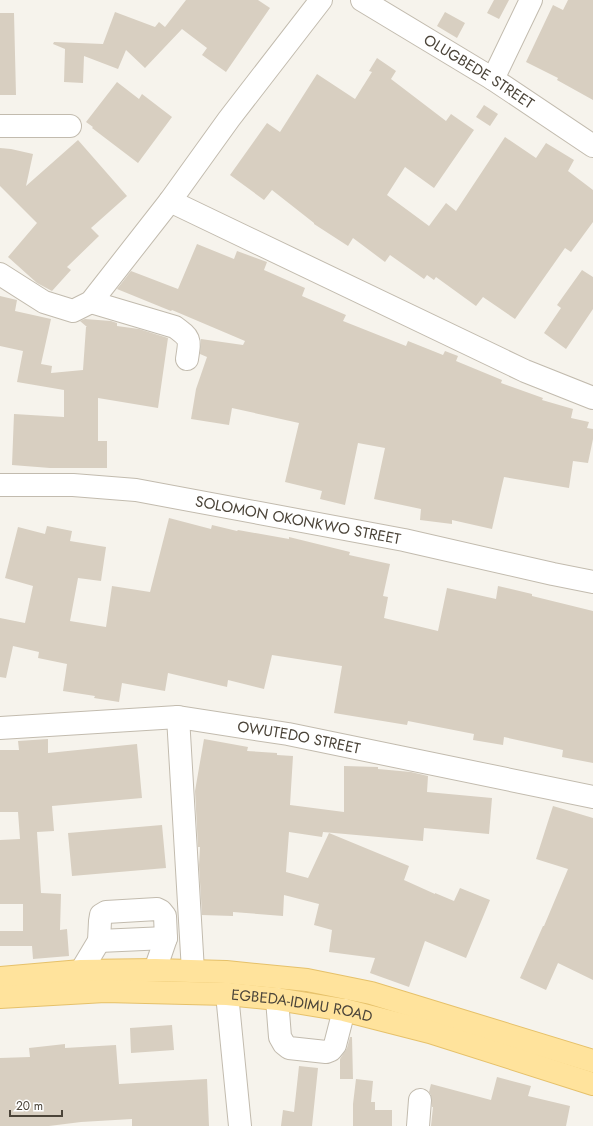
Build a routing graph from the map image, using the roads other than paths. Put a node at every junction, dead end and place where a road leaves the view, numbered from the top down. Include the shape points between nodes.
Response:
1 (321, 0) edge
2 (362, 0) edge
3 (531, 0) edge
4 (493, 79) junction
5 (0, 126) edge
6 (70, 126) dead end
7 (593, 146) edge
8 (170, 201) junction
9 (0, 274) edge
10 (91, 302) junction
11 (187, 359) dead end
12 (593, 398) edge
13 (0, 485) edge
14 (593, 582) edge
15 (178, 717) junction
16 (0, 728) edge
17 (593, 797) edge
18 (166, 938) junction
19 (99, 940) junction
20 (155, 970) junction
21 (82, 971) junction
22 (193, 971) junction
23 (0, 978) edge
24 (227, 994) junction
25 (0, 997) edge
26 (277, 998) junction
27 (344, 1010) junction
28 (593, 1061) edge
29 (593, 1084) edge
30 (420, 1100) dead end
31 (240, 1126) edge
32 (418, 1126) edge

1 - 8 street
2 - 4 street, OLUGBEDE STREET
3 - 4 street
4 - 7 street, OLUGBEDE STREET
5 - 6 street
8 - 10 street
8 - 12 street via 525,371
9 - 10 street via 44,302 73,311
10 - 11 street via 175,327 186,335 190,344
13 - 14 street, SOLOMON OKONKWO STREET via 73,485 136,490 404,540
15 - 16 street, OWUTEDO STREET
15 - 17 street, OWUTEDO STREET via 288,734
15 - 22 street
18 - 19 street
18 - 19 street via 165,916 157,909 106,912 101,915
18 - 20 street
19 - 21 street
20 - 21 main road, EGBEDA-IDIMU ROAD
20 - 22 main road, EGBEDA-IDIMU ROAD
21 - 23 main road, EGBEDA-IDIMU ROAD
22 - 28 main road, EGBEDA-IDIMU ROAD via 307,980 370,993
24 - 25 main road, EGBEDA-IDIMU ROAD via 105,991
24 - 26 main road, EGBEDA-IDIMU ROAD
24 - 31 street
26 - 27 main road, EGBEDA-IDIMU ROAD
26 - 27 street via 280,1037 289,1048 326,1052 331,1050 335,1045
27 - 29 main road, EGBEDA-IDIMU ROAD via 430,1032
30 - 32 street

